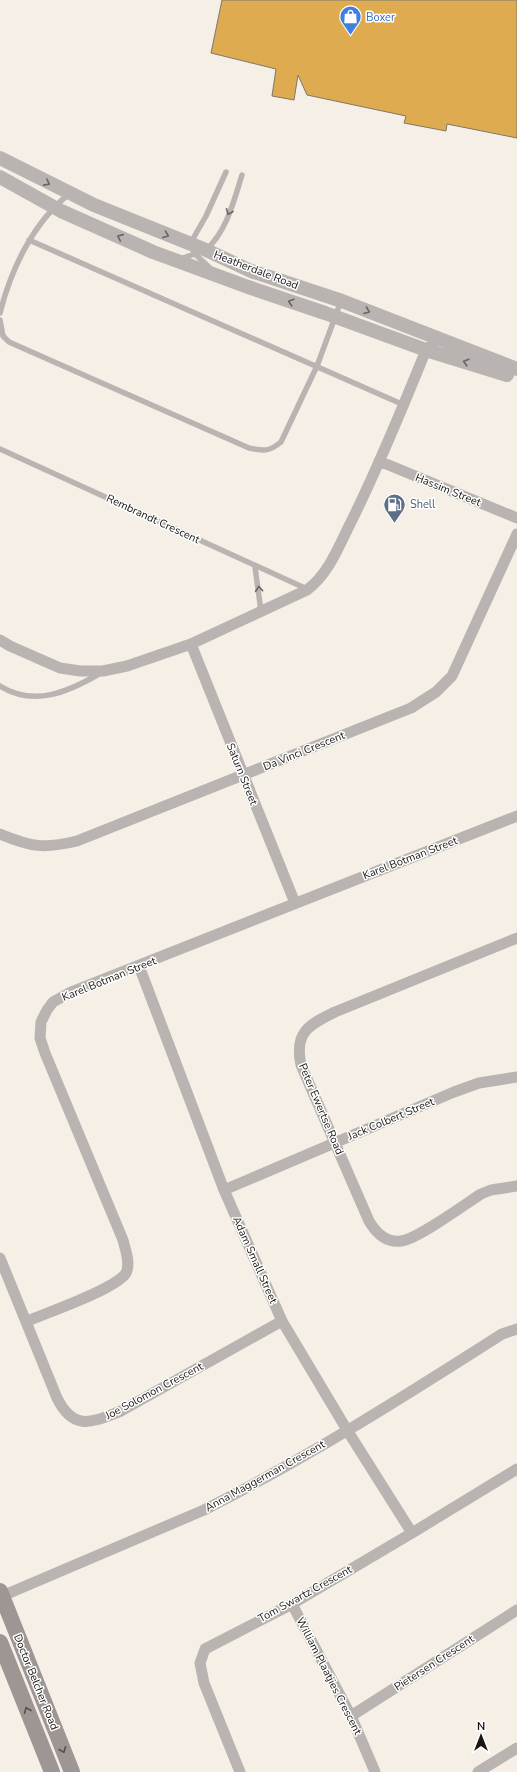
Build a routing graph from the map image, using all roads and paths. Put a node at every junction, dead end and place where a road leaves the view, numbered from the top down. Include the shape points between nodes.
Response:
1 (5, 160) edge
2 (226, 172) dead end
3 (242, 175) dead end
4 (0, 177) edge
5 (69, 194) junction
6 (49, 205) junction
7 (30, 240) junction
8 (197, 249) junction
9 (176, 261) junction
10 (284, 282) junction
11 (248, 287) junction
12 (342, 301) junction
13 (0, 312) edge
14 (330, 315) junction
15 (0, 320) edge
16 (403, 325) junction
17 (439, 339) junction
18 (426, 350) junction
19 (317, 366) junction
20 (516, 371) edge
21 (404, 405) junction
22 (0, 448) edge
23 (379, 461) junction
24 (517, 518) edge
25 (517, 534) edge
26 (255, 567) junction
27 (307, 590) junction
28 (261, 612) junction
29 (0, 640) edge
30 (191, 644) junction
31 (103, 671) junction
32 (0, 686) edge
33 (242, 775) junction
34 (517, 816) edge
35 (0, 834) edge
36 (295, 903) junction
37 (517, 938) edge
38 (139, 966) junction
39 (517, 1076) edge
40 (335, 1142) junction
41 (517, 1186) edge
42 (224, 1190) junction
43 (0, 1258) edge
44 (282, 1321) junction
45 (27, 1322) junction
46 (517, 1329) edge
47 (346, 1430) junction
48 (517, 1469) edge
49 (412, 1533) junction
50 (1, 1595) edge
51 (292, 1604) junction
52 (517, 1610) edge
53 (0, 1642) edge
54 (351, 1716) junction
55 (517, 1748) edge
56 (52, 1772) edge
57 (72, 1772) edge
58 (240, 1772) edge
59 (375, 1772) edge
60 (478, 1772) edge

1 -> 5 street, Heatherdale Road
1 - 6 street via 18,177
2 - 8 lane via 206,216
3 -> 8 lane via 227,219 213,243
4 - 6 street, Heatherdale Road
5 - 6 lane
5 -> 8 street, Heatherdale Road
6 - 7 lane
9 -> 6 street, Heatherdale Road
7 - 13 lane via 6,288
7 - 19 lane
8 - 9 lane
8 - 10 street, Heatherdale Road
8 - 11 lane via 206,265
9 - 11 street, Heatherdale Road
10 - 12 street, Heatherdale Road
10 - 14 street via 320,303
14 -> 11 street, Heatherdale Road
12 - 14 lane
12 -> 16 street, Heatherdale Road
14 - 18 street, Heatherdale Road
14 - 19 lane
15 - 19 lane via 3,336 9,342 249,448 273,449 281,442
16 - 17 street, Heatherdale Road
16 - 18 street
17 - 18 street
17 - 20 street, Heatherdale Road
20 -> 18 street, Heatherdale Road
18 - 21 street
19 - 21 lane
21 - 23 street
22 - 26 lane, Rembrandt Crescent
23 - 24 street, Hassim Street
23 - 27 street via 330,564 316,583
25 - 33 street, Da Vinci Crescent via 452,676 436,692 411,708
26 - 27 lane, Rembrandt Crescent
28 -> 26 lane
27 - 28 street
28 - 30 street
29 - 31 street via 60,668
30 - 31 street via 127,666
30 - 33 street, Saturn Street
31 - 32 lane via 82,684 43,697 24,696
33 - 35 street, Da Vinci Crescent via 77,841 57,846 38,847
33 - 36 street, Saturn Street
34 - 36 street, Karel Botman Street
36 - 38 street, Karel Botman Street
37 - 40 street, Peter Ewertse Road via 335,1012 308,1028 299,1042 300,1065
38 - 42 street, Adam Small Street
38 - 45 street, Karel Botman Street via 71,992 54,1002 41,1022 40,1038 123,1240 128,1265 126,1272 114,1284
39 - 40 street, Jack Colbert Street via 479,1083
40 - 41 street, Peter Ewertse Road via 375,1231 383,1238 391,1240 401,1241 414,1236 481,1194
40 - 42 street, Jack Colbert Street
42 - 44 street, Adam Small Street
43 - 45 street, Joe Solomon Crescent
44 - 45 street, Joe Solomon Crescent via 121,1411 86,1422 74,1419 63,1411
44 - 47 street, Adam Small Street
46 - 47 street, Anna Maggerman Crescent via 502,1334
47 - 49 street, Adam Small Street
47 - 50 street, Anna Maggerman Crescent via 272,1474 204,1510
48 - 49 street, Tom Swartz Crescent
49 - 51 street, Tom Swartz Crescent
50 -> 57 main road, Doctor Belcher Road
51 - 54 street, William Plaatjies Crescent
51 - 58 street, Tom Swartz Crescent via 209,1646 201,1657 204,1683
52 - 54 street, Pietersen Crescent
56 -> 53 main road, Doctor Belcher Road
54 - 59 street, William Plaatjies Crescent
55 - 60 street

